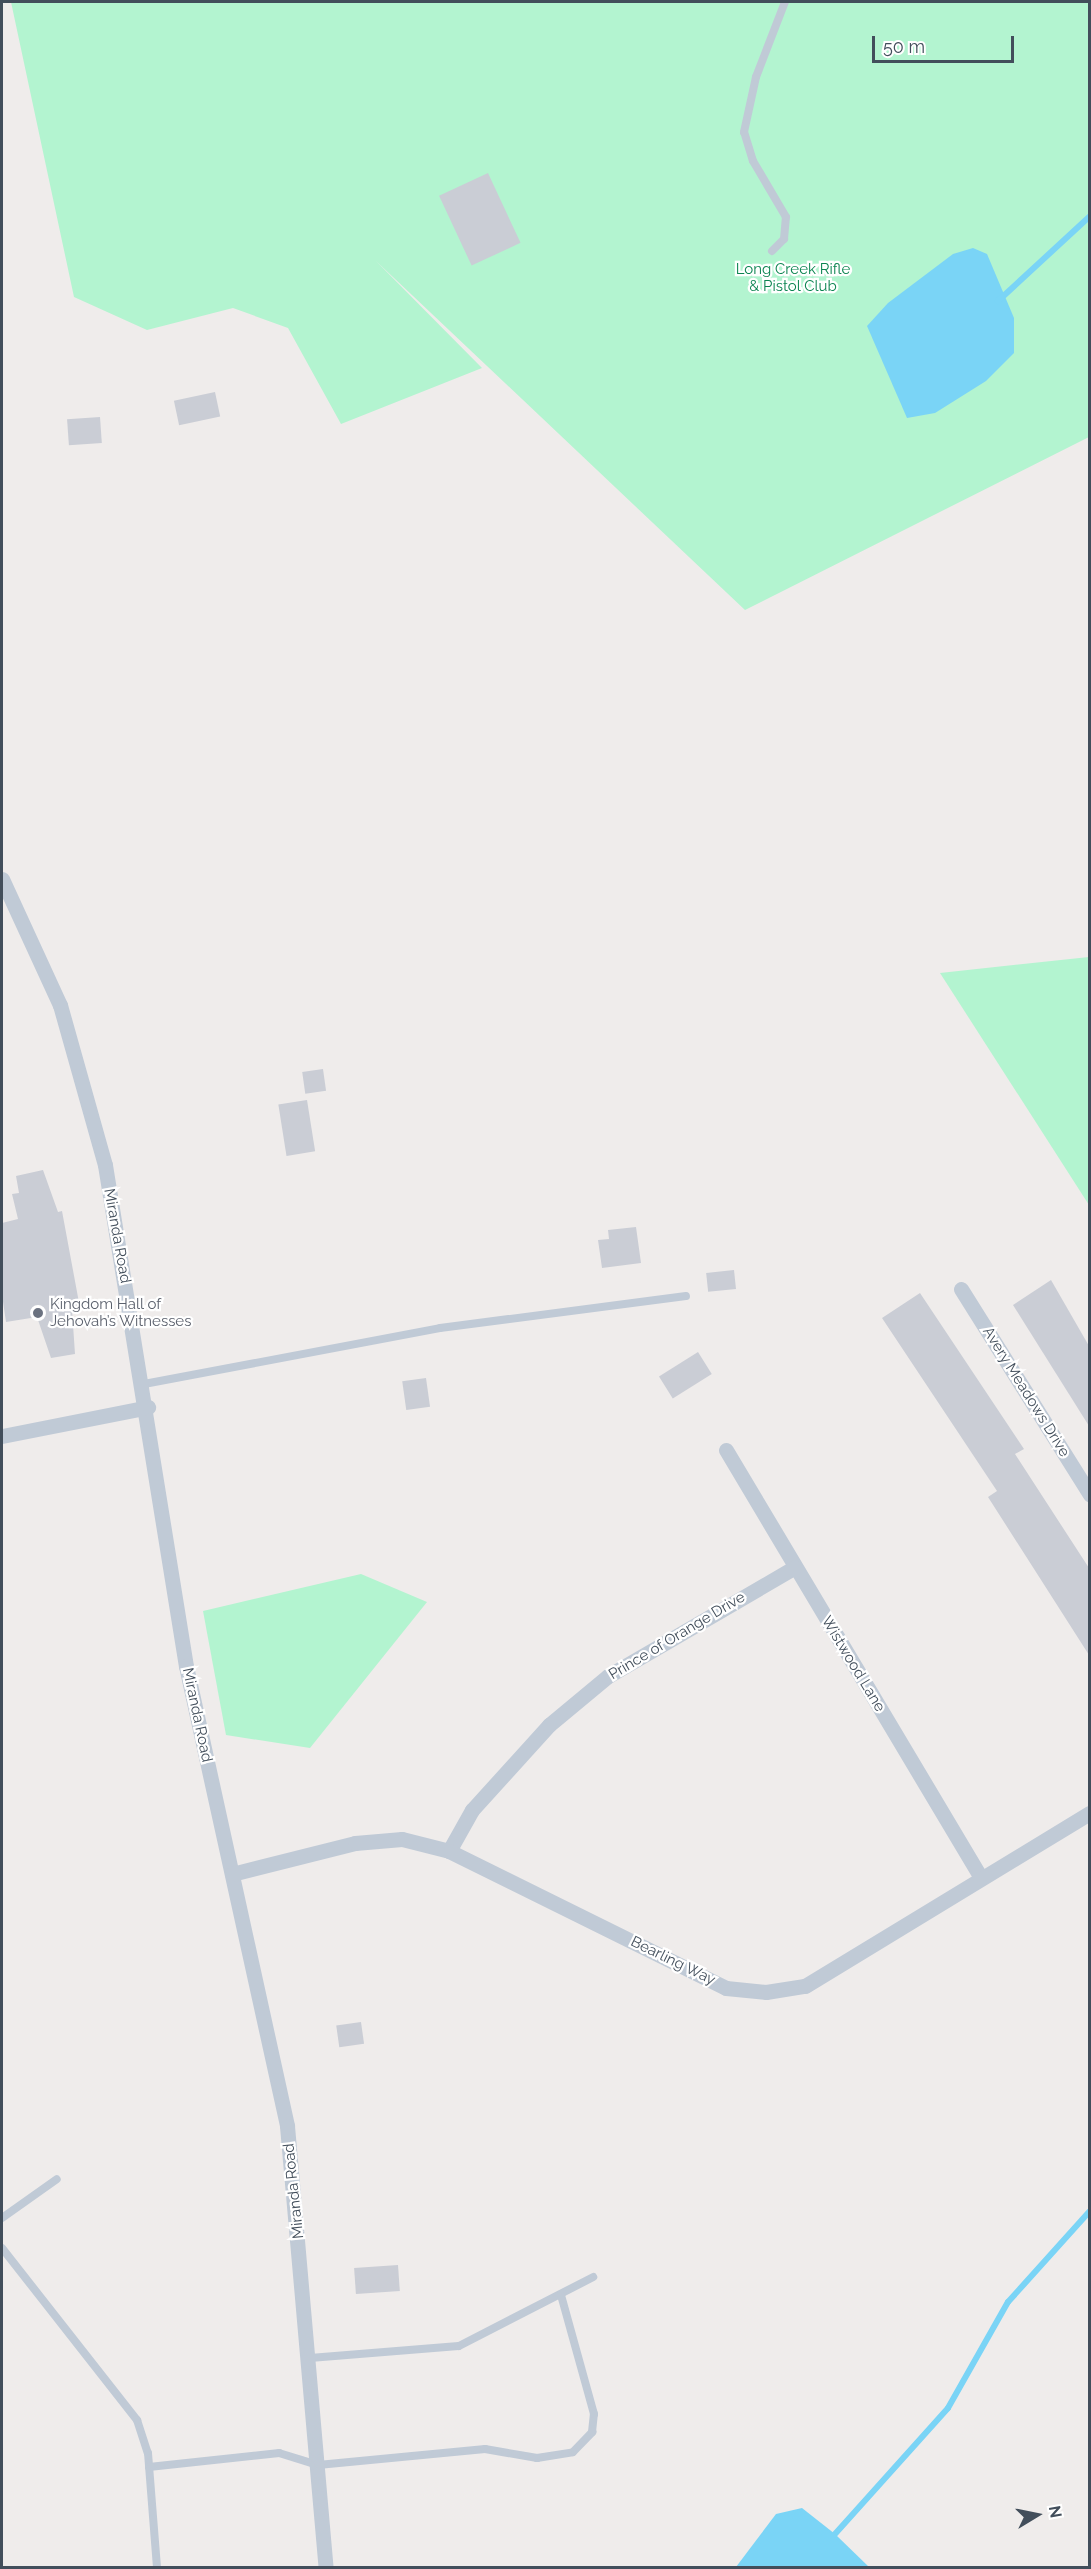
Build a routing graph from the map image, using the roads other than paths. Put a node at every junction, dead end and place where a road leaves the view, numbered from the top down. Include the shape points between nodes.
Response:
1 (785, 2) edge
2 (772, 251) dead end
3 (2, 879) edge
4 (961, 1289) dead end
5 (686, 1296) dead end
6 (144, 1384) junction
7 (148, 1407) junction
8 (2, 1436) edge
9 (726, 1450) dead end
10 (1089, 1495) edge
11 (795, 1567) junction
12 (1089, 1813) edge
13 (449, 1851) junction
14 (232, 1874) junction
15 (981, 1878) junction
16 (57, 2179) dead end
17 (2, 2218) edge
18 (2, 2248) edge
19 (593, 2277) dead end
20 (561, 2295) junction
21 (310, 2358) junction
22 (318, 2465) junction
23 (149, 2467) junction
24 (157, 2568) edge
25 (326, 2568) edge

1 - 2 lane via 756,77 744,132 753,161 786,217 784,239
3 - 6 street, Miranda Road via 60,1005 94,1119
4 - 10 street, Avery Meadows Drive
5 - 6 lane via 440,1328
6 - 7 street, Miranda Road
7 - 8 street
7 - 14 street, Miranda Road via 186,1666
9 - 11 street, Wistwood Lane
11 - 13 street, Prince of Orange Drive via 608,1676 574,1704 472,1810
11 - 15 street, Wistwood Lane
12 - 15 street, Bearling Way
13 - 14 street, Bearling Way via 402,1839 355,1843
13 - 15 street, Bearling Way via 726,1988 766,1992 805,1986
14 - 21 street, Miranda Road via 287,2127
16 - 17 lane
18 - 23 lane via 137,2420
19 - 20 lane
20 - 21 lane via 459,2346
20 - 22 lane via 594,2414 592,2432 573,2452 537,2458 485,2449
21 - 22 street, Miranda Road
22 - 23 lane via 279,2453
22 - 25 street, Miranda Road
23 - 24 lane

